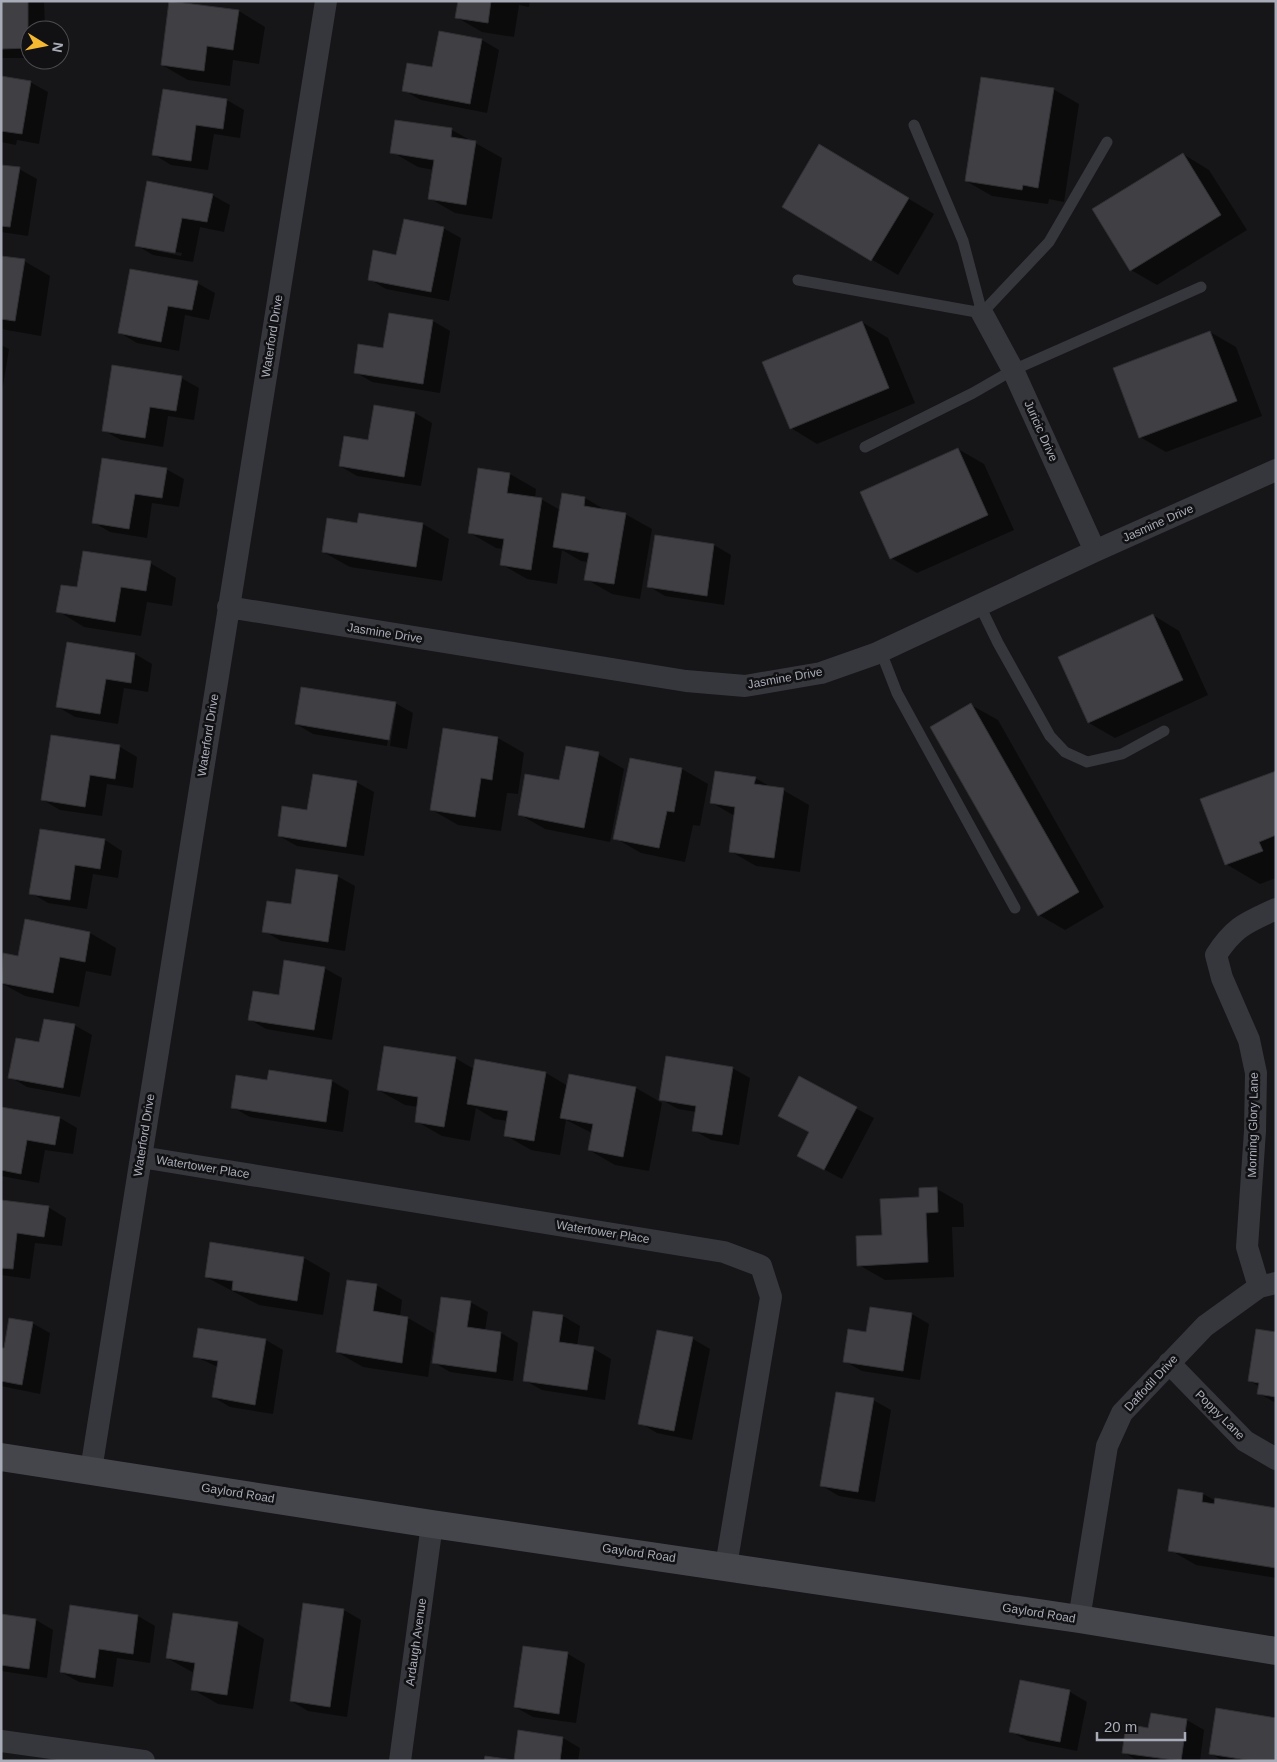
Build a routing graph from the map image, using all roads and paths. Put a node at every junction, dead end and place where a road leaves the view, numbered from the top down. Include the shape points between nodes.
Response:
1 (326, 1) edge
2 (914, 125) dead end
3 (1106, 142) dead end
4 (798, 280) dead end
5 (1201, 286) dead end
6 (982, 313) junction
7 (1013, 370) junction
8 (865, 447) dead end
9 (1276, 470) edge
10 (1095, 551) junction
11 (980, 606) junction
12 (228, 607) junction
13 (880, 652) junction
14 (1164, 731) dead end
15 (1015, 908) dead end
16 (1276, 909) edge
17 (141, 1157) junction
18 (1268, 1285) edge
19 (1169, 1363) junction
20 (1, 1457) edge
21 (1276, 1459) edge
22 (90, 1470) junction
23 (432, 1524) junction
24 (726, 1566) junction
25 (1079, 1619) junction
26 (1276, 1651) edge
27 (1, 1740) edge
28 (28, 1752) edge
29 (144, 1761) edge
30 (400, 1761) edge

1 - 12 street, Waterford Drive
2 - 6 lane via 963,241
3 - 6 lane via 1049,242
4 - 6 lane
5 - 7 lane
6 - 7 street, Juricic Drive
7 - 8 lane
7 - 10 street, Juricic Drive
9 - 10 street, Jasmine Drive
10 - 11 street, Jasmine Drive
11 - 13 street, Jasmine Drive
11 - 14 lane via 1050,736 1065,752 1087,762 1122,754
12 - 13 street, Jasmine Drive via 686,682 745,686 821,673
12 - 17 street, Waterford Drive
13 - 15 lane via 897,693
16 - 18 street, Morning Glory Lane via 1230,935 1216,954 1222,978 1248,1040 1256,1073 1247,1247
17 - 22 street, Waterford Drive
17 - 24 street, Watertower Place via 724,1252 761,1266 771,1297
18 - 19 street, Daffodil Drive via 1205,1326
19 - 21 street, Poppy Lane via 1245,1440
19 - 25 street, Daffodil Drive via 1122,1413 1107,1446
20 - 22 street, Gaylord Road
22 - 23 street, Gaylord Road
23 - 24 street, Gaylord Road
23 - 30 street, Ardaugh Avenue
24 - 25 street, Gaylord Road
25 - 26 street, Gaylord Road
27 - 28 street
28 - 29 street

